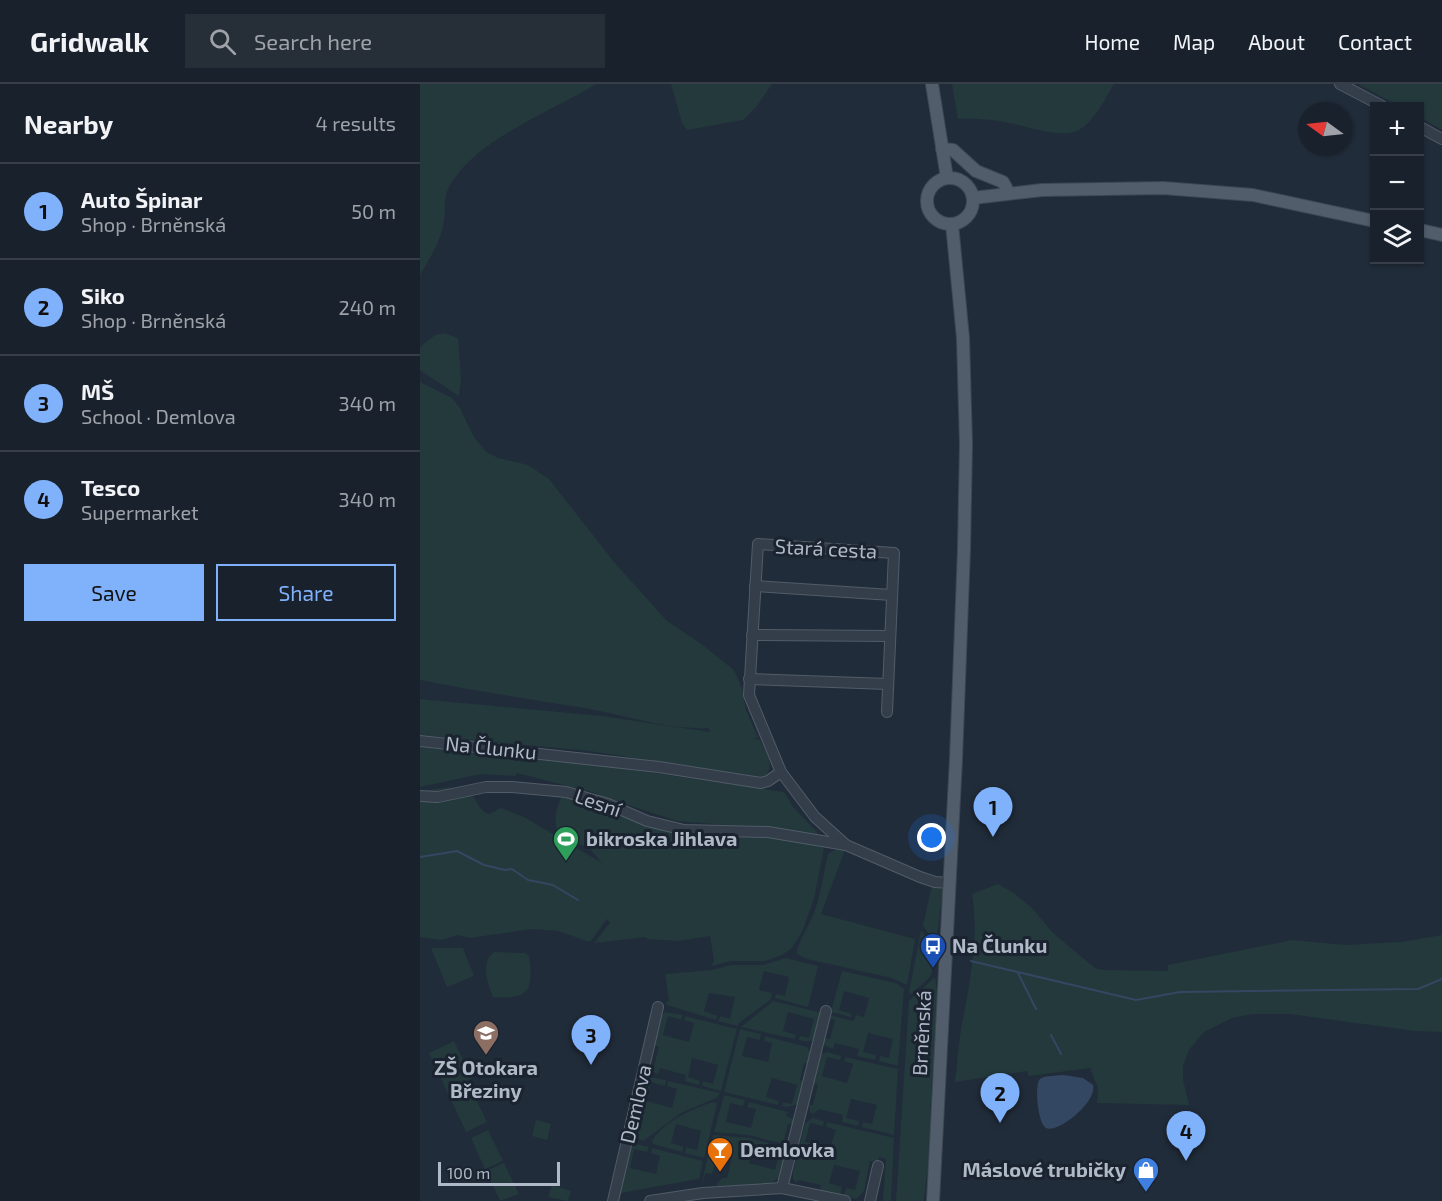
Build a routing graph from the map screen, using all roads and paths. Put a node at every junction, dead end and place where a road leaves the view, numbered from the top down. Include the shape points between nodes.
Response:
1 (932, 84) edge
2 (1340, 84) edge
3 (1374, 102) edge
4 (1424, 130) edge
5 (1442, 140) edge
6 (942, 149) junction
7 (947, 178) junction
8 (1009, 193) junction
9 (973, 198) junction
10 (1370, 220) edge
11 (952, 224) junction
12 (1424, 231) edge
13 (1442, 235) edge
14 (755, 586) junction
15 (892, 595) junction
16 (752, 635) junction
17 (890, 636) junction
18 (749, 679) junction
19 (888, 684) junction
20 (887, 712) dead end
21 (420, 741) edge
22 (781, 772) junction
23 (420, 796) edge
24 (846, 845) junction
25 (950, 883) junction
26 (658, 1007) dead end
27 (826, 1011) dead end
28 (878, 1166) dead end
29 (782, 1188) junction
30 (613, 1201) edge
31 (650, 1201) edge
32 (846, 1201) edge
33 (870, 1201) edge
34 (933, 1201) edge

1 - 6 main road
2 - 3 street
4 - 5 street
6 - 7 main road
6 - 8 main road via 953,150 976,171 1003,182
7 - 9 main road via 967,185
7 - 11 main road via 930,188 926,200 934,218
8 - 9 main road
8 - 10 main road via 1133,188 1253,195
9 - 11 main road via 968,216
11 - 25 main road, Brněnská via 963,338 966,444
12 - 13 main road
14 - 15 street, Stará cesta
14 - 15 street, Stará cesta via 758,544 894,553
14 - 16 street, Stará cesta
15 - 17 street, Stará cesta
16 - 17 street
16 - 18 street, Stará cesta
17 - 19 street, Stará cesta
18 - 19 street
18 - 22 street, Stará cesta via 750,700
19 - 20 street, Stará cesta
21 - 22 street, Na Člunku via 659,767 761,783
22 - 24 street via 815,817
23 - 24 street, Lesní via 512,786 587,797 647,821 684,830 768,832
24 - 25 street via 920,877
25 - 34 main road, Brněnská
26 - 30 street, Demlova
27 - 29 street
28 - 33 street
29 - 31 street
29 - 32 street

